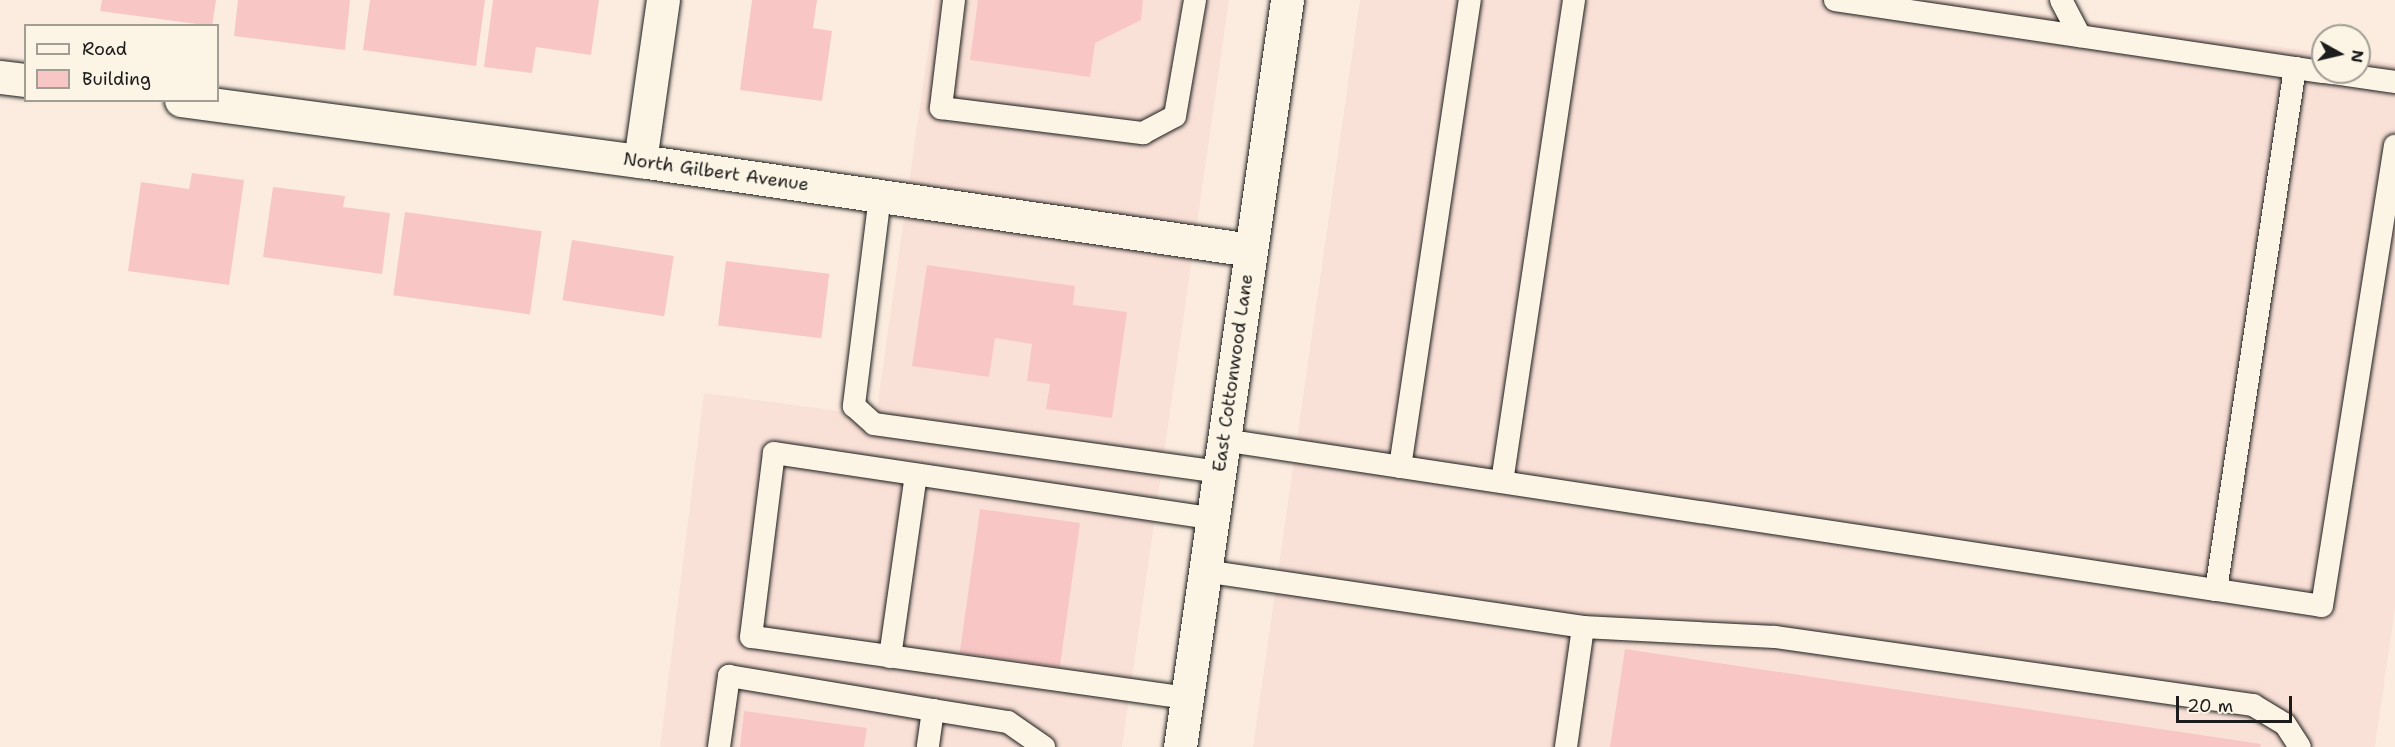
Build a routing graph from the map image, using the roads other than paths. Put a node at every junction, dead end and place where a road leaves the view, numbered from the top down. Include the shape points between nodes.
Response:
1 (663, 0) edge
2 (954, 0) edge
3 (1195, 0) edge
4 (1287, 0) edge
5 (1470, 0) edge
6 (1575, 0) edge
7 (1835, 0) edge
8 (2061, 0) edge
9 (2080, 36) junction
10 (2295, 68) junction
11 (2311, 70) edge
12 (0, 77) edge
13 (2371, 79) edge
14 (24, 80) edge
15 (2395, 82) edge
16 (196, 102) edge
17 (2395, 146) edge
18 (640, 160) junction
19 (880, 196) junction
20 (1251, 250) junction
21 (1223, 440) junction
22 (1400, 467) junction
23 (1218, 472) junction
24 (916, 475) junction
25 (1503, 482) junction
26 (1211, 518) junction
27 (1204, 571) junction
28 (2216, 590) junction
29 (1583, 627) junction
30 (890, 657) junction
31 (1187, 698) junction
32 (933, 710) junction
33 (719, 747) edge
34 (928, 747) edge
35 (1044, 747) edge
36 (1180, 747) edge
37 (1566, 747) edge
38 (2300, 747) edge

1 - 18 street
2 - 3 lane via 941,108 1143,133 1175,117
4 - 20 street, East Cottonwood Lane
5 - 22 lane
6 - 25 lane
7 - 9 lane
8 - 9 lane
9 - 10 lane
10 - 11 lane
10 - 28 lane
12 - 14 street
13 - 15 lane
16 - 18 street, North Gilbert Avenue
17 - 28 lane via 2322,606
18 - 19 street, North Gilbert Avenue
19 - 20 street, North Gilbert Avenue
19 - 23 lane via 854,406 874,424
20 - 21 street, East Cottonwood Lane
21 - 22 lane
21 - 23 street, East Cottonwood Lane
22 - 25 lane
23 - 26 street, East Cottonwood Lane
24 - 26 lane
24 - 30 lane
24 - 30 lane via 774,453 751,638
25 - 28 lane
26 - 27 street, East Cottonwood Lane
27 - 29 lane
27 - 31 street, East Cottonwood Lane
29 - 37 lane
29 - 38 lane via 1774,637 2253,705 2285,724
30 - 31 lane
31 - 36 street, East Cottonwood Lane
32 - 33 lane via 729,676
32 - 34 lane
32 - 35 lane via 1008,722

